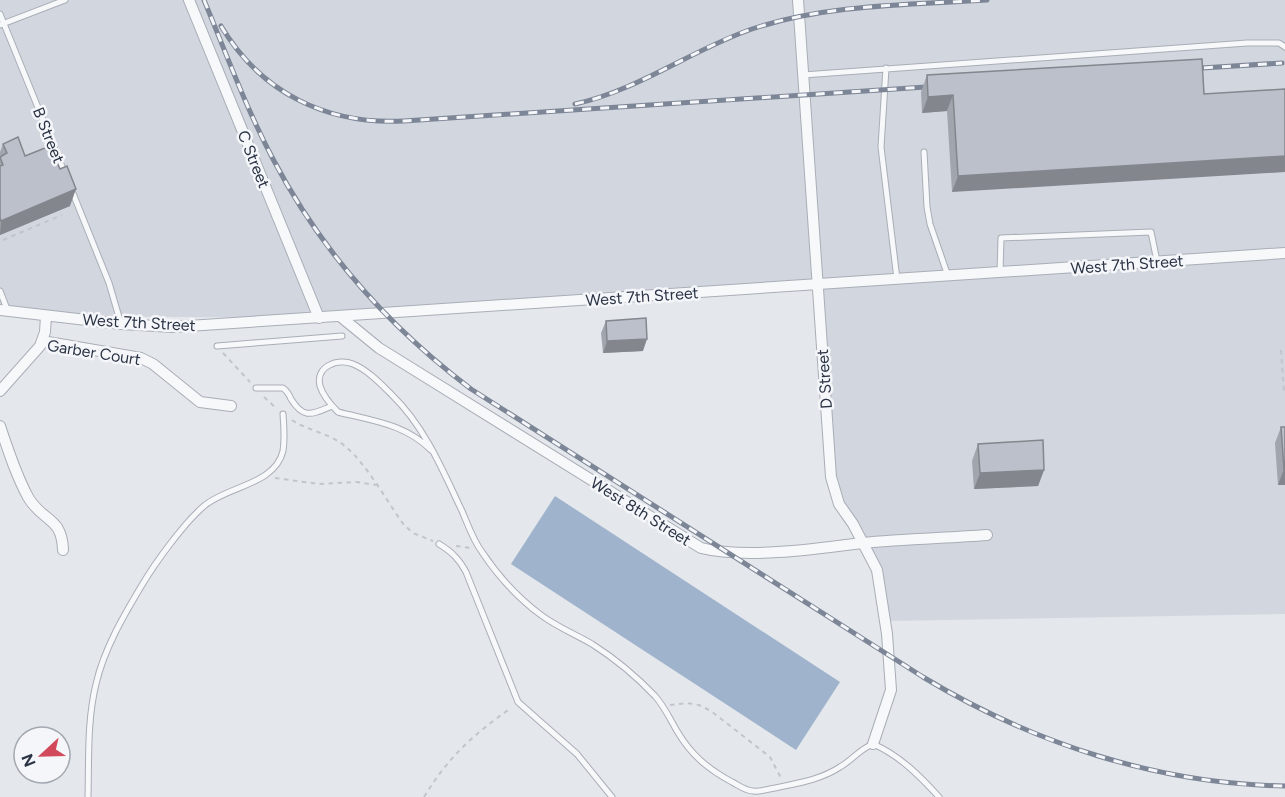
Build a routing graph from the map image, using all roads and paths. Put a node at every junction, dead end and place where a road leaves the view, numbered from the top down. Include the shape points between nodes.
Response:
1 (65, 0) edge
2 (189, 0) edge
3 (798, 0) edge
4 (0, 14) edge
5 (2, 24) edge
6 (1285, 46) edge
7 (886, 68) junction
8 (803, 75) junction
9 (924, 152) dead end
10 (62, 215) dead end
11 (3, 240) dead end
12 (1285, 253) edge
13 (1158, 262) junction
14 (1000, 272) junction
15 (948, 276) junction
16 (897, 279) junction
17 (817, 284) junction
18 (0, 291) edge
19 (4, 310) edge
20 (46, 316) junction
21 (341, 317) junction
22 (319, 318) junction
23 (121, 324) junction
24 (342, 336) dead end
25 (42, 341) junction
26 (217, 346) joint
27 (1281, 350) dead end
28 (256, 388) junction
29 (1284, 390) edge
30 (0, 391) edge
31 (231, 406) dead end
32 (332, 406) junction
33 (283, 414) junction
34 (0, 426) edge
35 (432, 450) junction
36 (263, 477) junction
37 (376, 485) junction
38 (987, 535) dead end
39 (864, 543) junction
40 (439, 544) junction
41 (63, 550) dead end
42 (480, 550) junction
43 (518, 702) junction
44 (663, 706) junction
45 (873, 744) junction
46 (783, 786) junction
47 (751, 792) junction
48 (88, 797) edge
49 (424, 797) edge
50 (612, 797) edge
51 (745, 797) edge
52 (939, 797) edge

1 - 5 lane
2 - 22 street, C Street
3 - 8 street, D Street
4 - 5 lane, B Street
5 - 23 lane, B Street via 109,283
6 - 7 lane via 1247,43
7 - 8 lane
7 - 16 lane via 881,147
8 - 17 street, D Street
9 - 15 lane via 930,224
10 - 11 path
12 - 13 street, West 7th Street
13 - 14 street, West 7th Street
13 - 14 lane via 1151,232 1000,237
14 - 15 street, West 7th Street
15 - 16 street, West 7th Street
16 - 17 street, West 7th Street
17 - 21 street, West 7th Street
17 - 39 street, D Street via 831,477 839,504
18 - 19 lane
19 - 20 street, West 7th Street
20 - 23 street, West 7th Street
20 - 25 street
21 - 22 street, West 7th Street
21 - 39 street, West 8th Street via 380,348 701,548 736,552
22 - 23 street, West 7th Street via 173,327
24 - 26 lane
25 - 30 street, Garber Court
25 - 31 street, Garber Court via 141,358 200,402
26 - 28 path
27 - 29 path
28 - 32 lane via 283,388 303,413
28 - 33 path
32 - 35 lane via 338,412 408,432
32 - 35 lane via 320,385 324,368 341,362 355,364 404,406
33 - 36 lane via 283,452 279,462
33 - 37 path via 345,446
34 - 41 street via 30,499 59,527
35 - 42 lane
36 - 37 path via 319,484
36 - 48 lane via 227,491 202,507 143,583 96,682 90,718
37 - 40 path via 409,529
38 - 39 street, West 8th Street
39 - 45 street, D Street via 877,570 891,690
40 - 42 path
40 - 43 lane via 459,559 466,573
42 - 44 lane via 526,603 609,656
43 - 49 path via 466,742
43 - 50 lane via 577,754
44 - 46 path via 687,703 711,711 770,757
44 - 47 lane via 685,745 704,766
45 - 46 lane via 822,776
45 - 52 lane via 916,772
46 - 47 lane
47 - 51 lane

